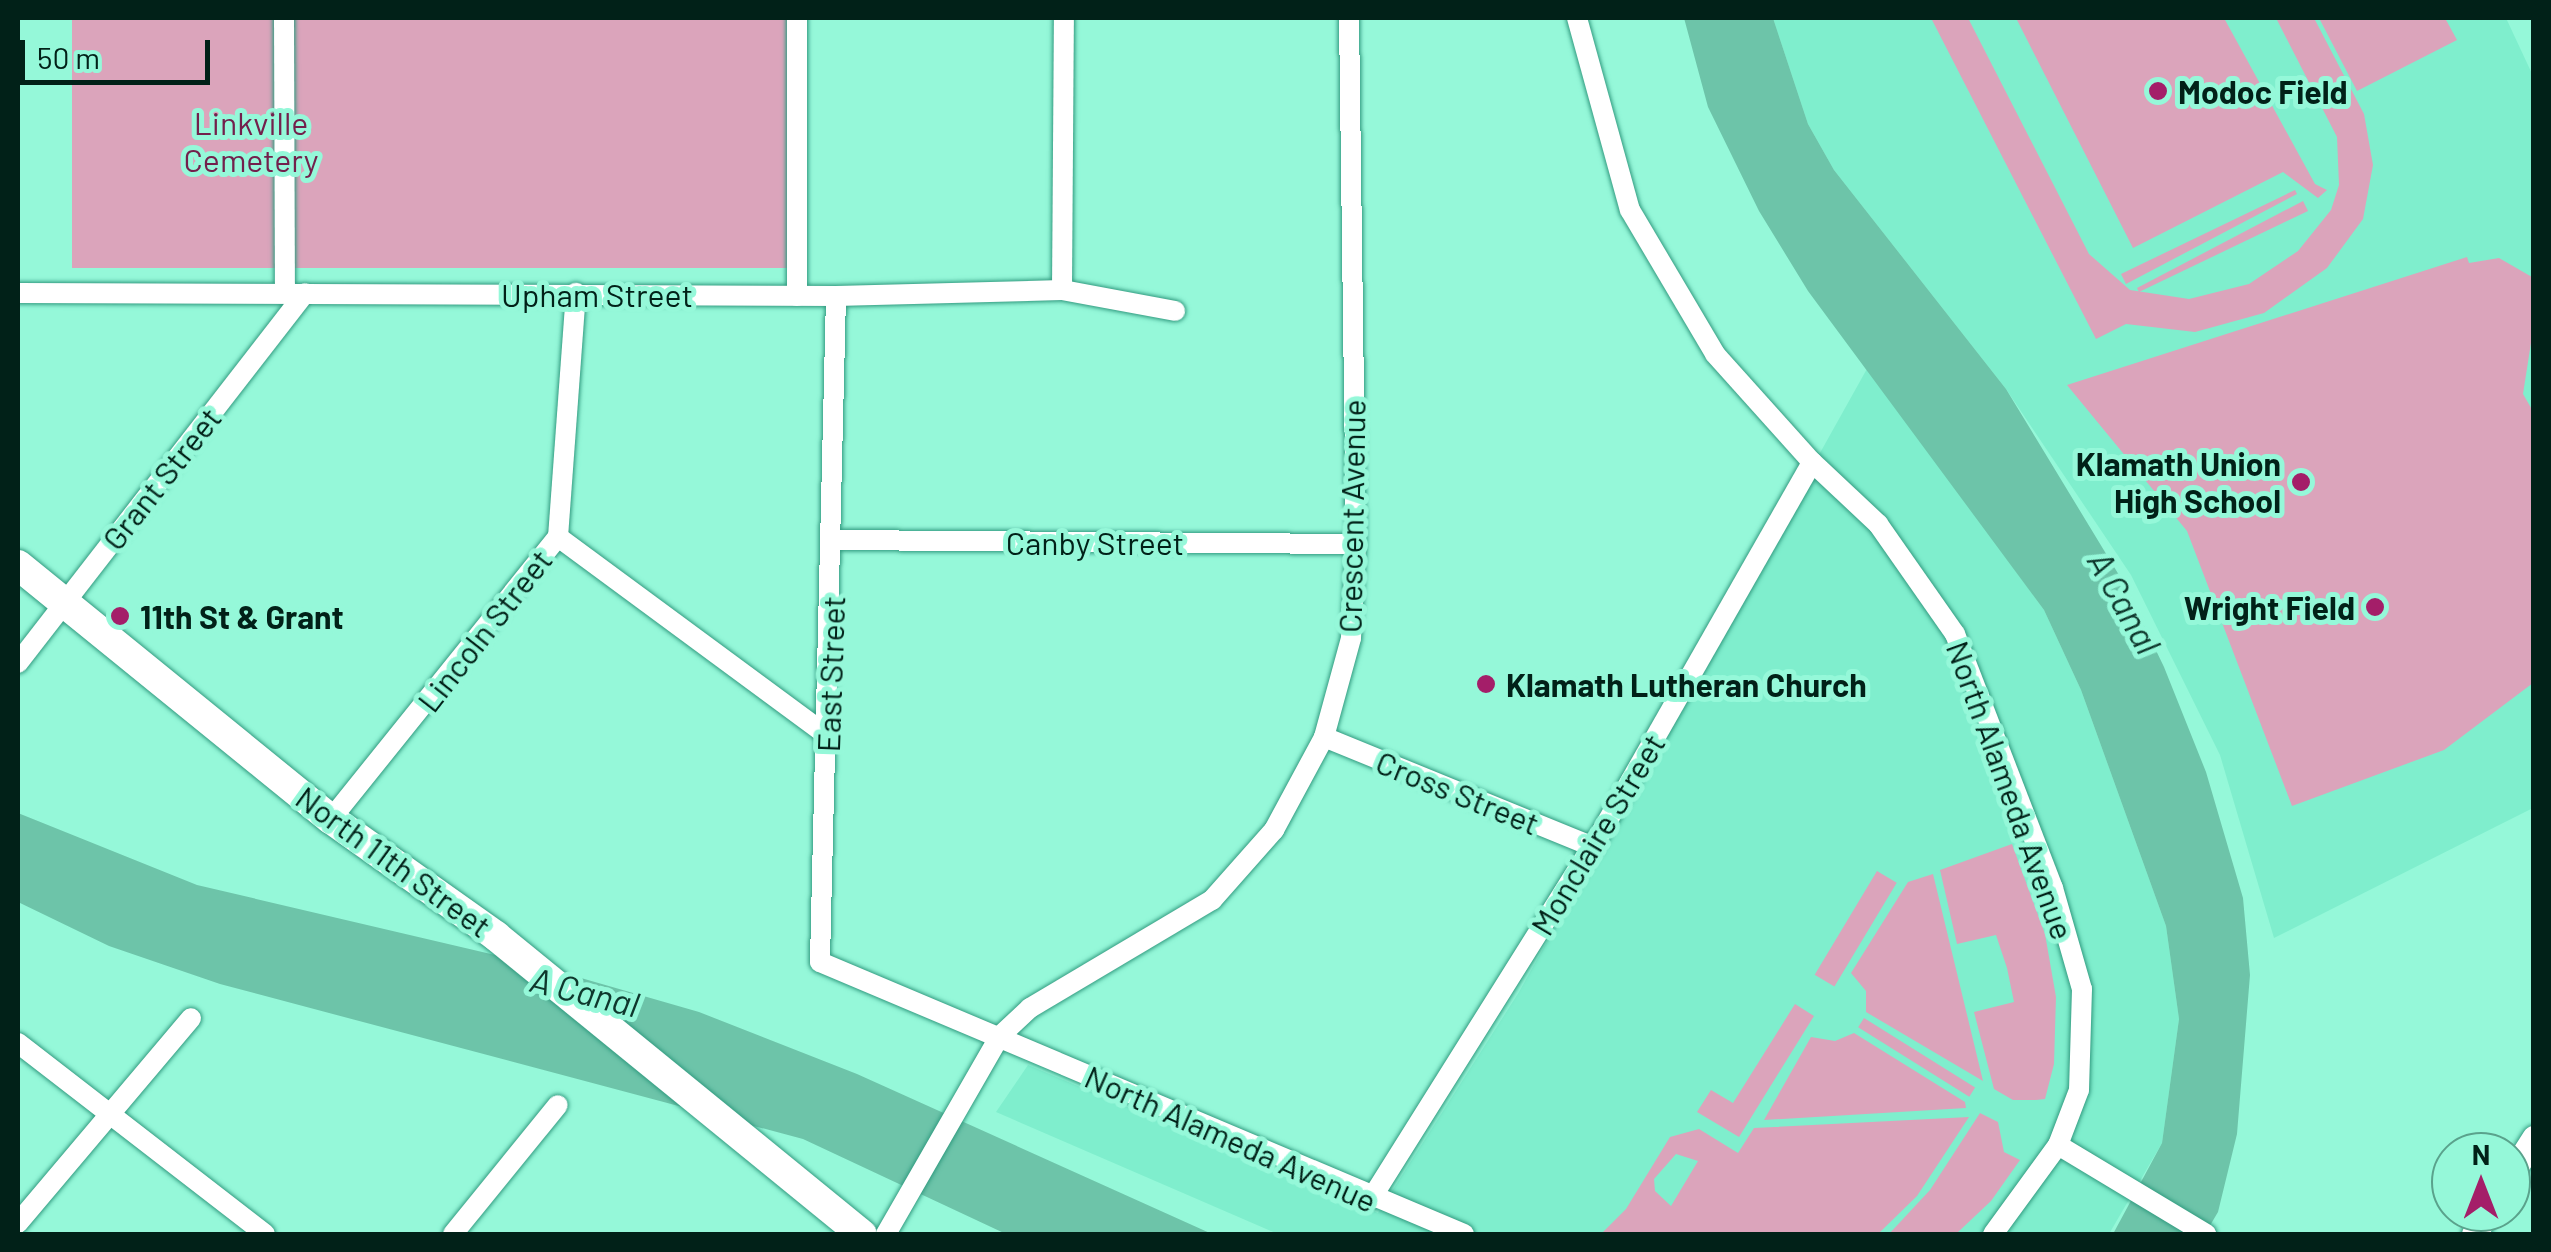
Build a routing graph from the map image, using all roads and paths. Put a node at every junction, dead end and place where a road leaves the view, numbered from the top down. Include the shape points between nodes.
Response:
1 (284, 18) edge
2 (797, 18) edge
3 (1064, 18) edge
4 (1349, 18) edge
5 (1577, 18) edge
6 (1062, 290) junction
7 (18, 292) edge
8 (295, 293) junction
9 (576, 293) junction
10 (797, 296) junction
11 (836, 296) junction
12 (1175, 310) dead end
13 (1812, 462) junction
14 (558, 537) junction
15 (834, 540) junction
16 (1356, 544) junction
17 (18, 565) edge
18 (65, 602) junction
19 (18, 663) edge
20 (828, 736) junction
21 (1324, 737) junction
22 (331, 819) junction
23 (1593, 846) junction
24 (191, 1018) dead end
25 (1000, 1036) junction
26 (18, 1043) edge
27 (558, 1105) dead end
28 (106, 1111) junction
29 (2058, 1145) junction
30 (1371, 1199) junction
31 (18, 1222) edge
32 (265, 1234) edge
33 (452, 1234) edge
34 (862, 1234) edge
35 (886, 1234) edge
36 (1464, 1234) edge
37 (1993, 1234) edge
38 (2206, 1234) edge

1 - 8 street
2 - 10 street
3 - 6 street
4 - 16 street, Crescent Avenue
5 - 13 street, North Alameda Avenue via 1630,210 1714,354
6 - 11 street, Upham Street
6 - 12 street, Upham Street
7 - 8 street, Upham Street
8 - 9 street, Upham Street
8 - 18 street, Grant Street
9 - 10 street, Upham Street
9 - 14 street, Lincoln Street
10 - 11 street, Upham Street
11 - 15 street, East Street
13 - 23 street, Monclaire Street
13 - 29 street, North Alameda Avenue via 1878,524 1956,634 2046,870 2082,989 2080,1090
14 - 20 street
14 - 22 street, Lincoln Street
15 - 16 street, Canby Street
15 - 20 street, East Street
16 - 21 street, Crescent Avenue via 1351,638
17 - 18 main road, North 11th Street
18 - 19 street, Grant Street
18 - 22 main road, North 11th Street
20 - 25 street, East Street via 820,962
21 - 23 street, Cross Street
21 - 25 street, Crescent Avenue via 1274,830 1212,900 1030,1008
22 - 34 main road, North 11th Street via 496,936
23 - 30 street, Monclaire Street
24 - 28 street
25 - 30 street, North Alameda Avenue
25 - 35 street, Crescent Avenue
26 - 28 street
27 - 33 street
28 - 31 street
28 - 32 street
29 - 37 street, North Alameda Avenue
29 - 38 street
30 - 36 street, North Alameda Avenue

